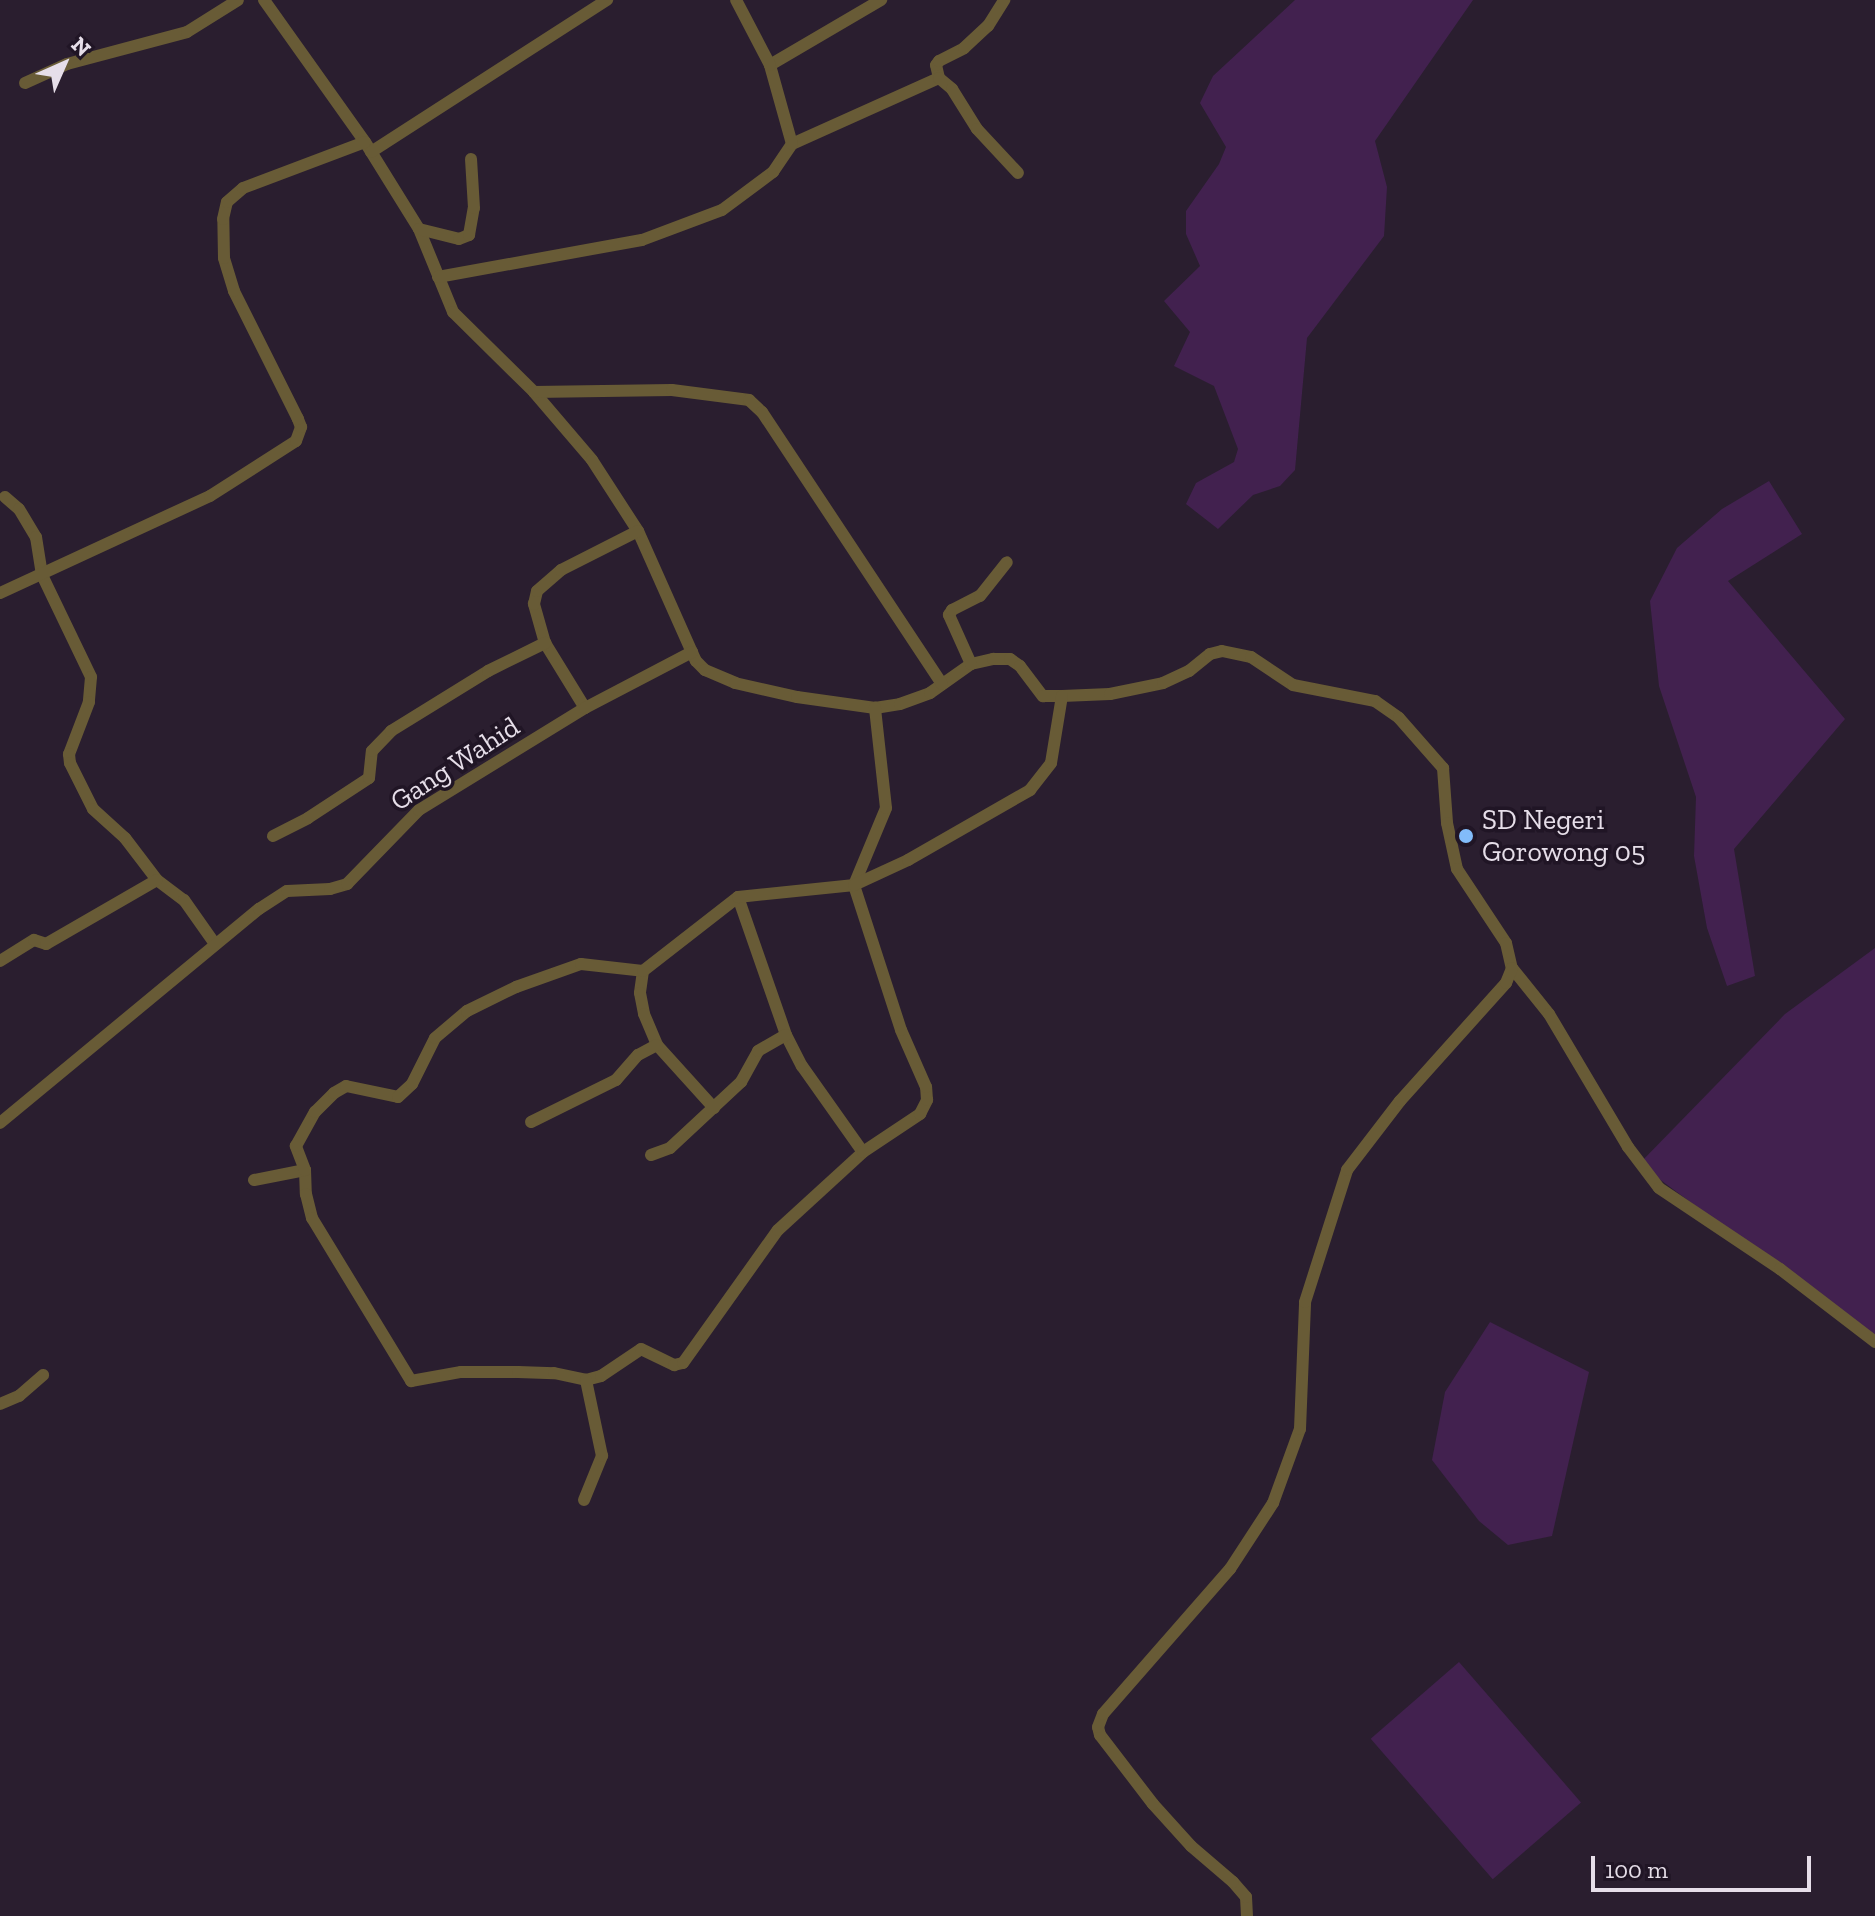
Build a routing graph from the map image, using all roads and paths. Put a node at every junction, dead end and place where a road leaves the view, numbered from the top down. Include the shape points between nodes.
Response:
1 (238, 0) edge
2 (264, 0) edge
3 (607, 0) edge
4 (736, 0) edge
5 (881, 0) edge
6 (1004, 0) edge
7 (770, 65) junction
8 (939, 78) junction
9 (25, 83) dead end
10 (792, 144) junction
11 (368, 147) junction
12 (471, 159) dead end
13 (1018, 173) dead end
14 (419, 229) junction
15 (438, 277) junction
16 (534, 392) junction
17 (5, 497) dead end
18 (638, 531) junction
19 (1007, 562) dead end
20 (42, 575) junction
21 (0, 593) edge
22 (545, 643) junction
23 (692, 652) junction
24 (971, 664) junction
25 (942, 684) junction
26 (1062, 696) junction
27 (585, 708) junction
28 (875, 708) junction
29 (273, 836) dead end
30 (157, 880) junction
31 (854, 885) junction
32 (738, 897) junction
33 (215, 944) junction
34 (0, 961) edge
35 (1512, 968) junction
36 (643, 971) junction
37 (786, 1035) junction
38 (657, 1045) junction
39 (714, 1108) junction
40 (531, 1122) dead end
41 (0, 1123) edge
42 (863, 1152) junction
43 (651, 1155) dead end
44 (305, 1170) junction
45 (254, 1180) dead end
46 (1875, 1342) edge
47 (43, 1375) dead end
48 (586, 1380) junction
49 (0, 1404) edge
50 (584, 1500) dead end
51 (1247, 1916) edge

1 - 9 street via 187,32 67,64
2 - 11 street
3 - 11 street
4 - 7 street
5 - 7 street
6 - 8 street via 988,26 939,61
7 - 10 street
8 - 10 street
8 - 13 street
10 - 15 street via 773,172 722,210 692,224 609,247
11 - 14 street
11 - 20 street via 243,188 227,202 224,258 234,291 298,419 296,441 210,496
12 - 14 street via 474,208 469,235 463,239
14 - 15 street
15 - 16 street via 460,321
16 - 18 street via 592,460
16 - 25 street via 672,390 749,400 762,412
17 - 20 street via 30,524 40,545
18 - 22 street via 561,570 537,591 534,604
18 - 23 street
19 - 24 street via 980,596 949,615
20 - 21 street
20 - 30 street via 91,677 70,763 93,809 125,838
22 - 27 street
22 - 29 street via 391,731 372,751 369,778
23 - 27 street, Gang Wahid
23 - 28 street via 705,670 735,683
24 - 25 street
24 - 26 street via 1010,659 1043,696
25 - 28 street via 900,704
26 - 31 street via 1056,749 1037,784 908,860
26 - 35 street via 1110,694 1163,683 1222,651 1251,657 1293,685 1375,701 1399,718 1443,768 1457,869 1506,943
27 - 33 street, Gang Wahid via 419,810 347,884 287,891
28 - 31 street via 886,808
30 - 33 street via 184,900
30 - 34 street via 46,944 34,940
31 - 32 street
31 - 42 street via 927,1100 913,1120
32 - 36 street
32 - 37 street
33 - 41 street, Gang Wahid
35 - 46 street via 1549,1014 1628,1147 1659,1188 1780,1269
35 - 51 street via 1506,983 1400,1101 1347,1170 1305,1302 1300,1429 1273,1503 1230,1569 1103,1714 1098,1727 1153,1804 1246,1897
36 - 38 street via 642,1003
36 - 44 street via 581,964 467,1011 435,1038 412,1084 398,1097 346,1086 334,1093 315,1112 296,1146
37 - 39 street via 758,1051 741,1082
37 - 42 street
38 - 39 street
38 - 40 street via 638,1055 616,1080
39 - 43 street via 670,1148
42 - 48 street via 778,1230 683,1363 674,1365 641,1349
44 - 45 street
44 - 48 street via 312,1218 411,1381 461,1372 554,1373
47 - 49 street
48 - 50 street via 602,1456

